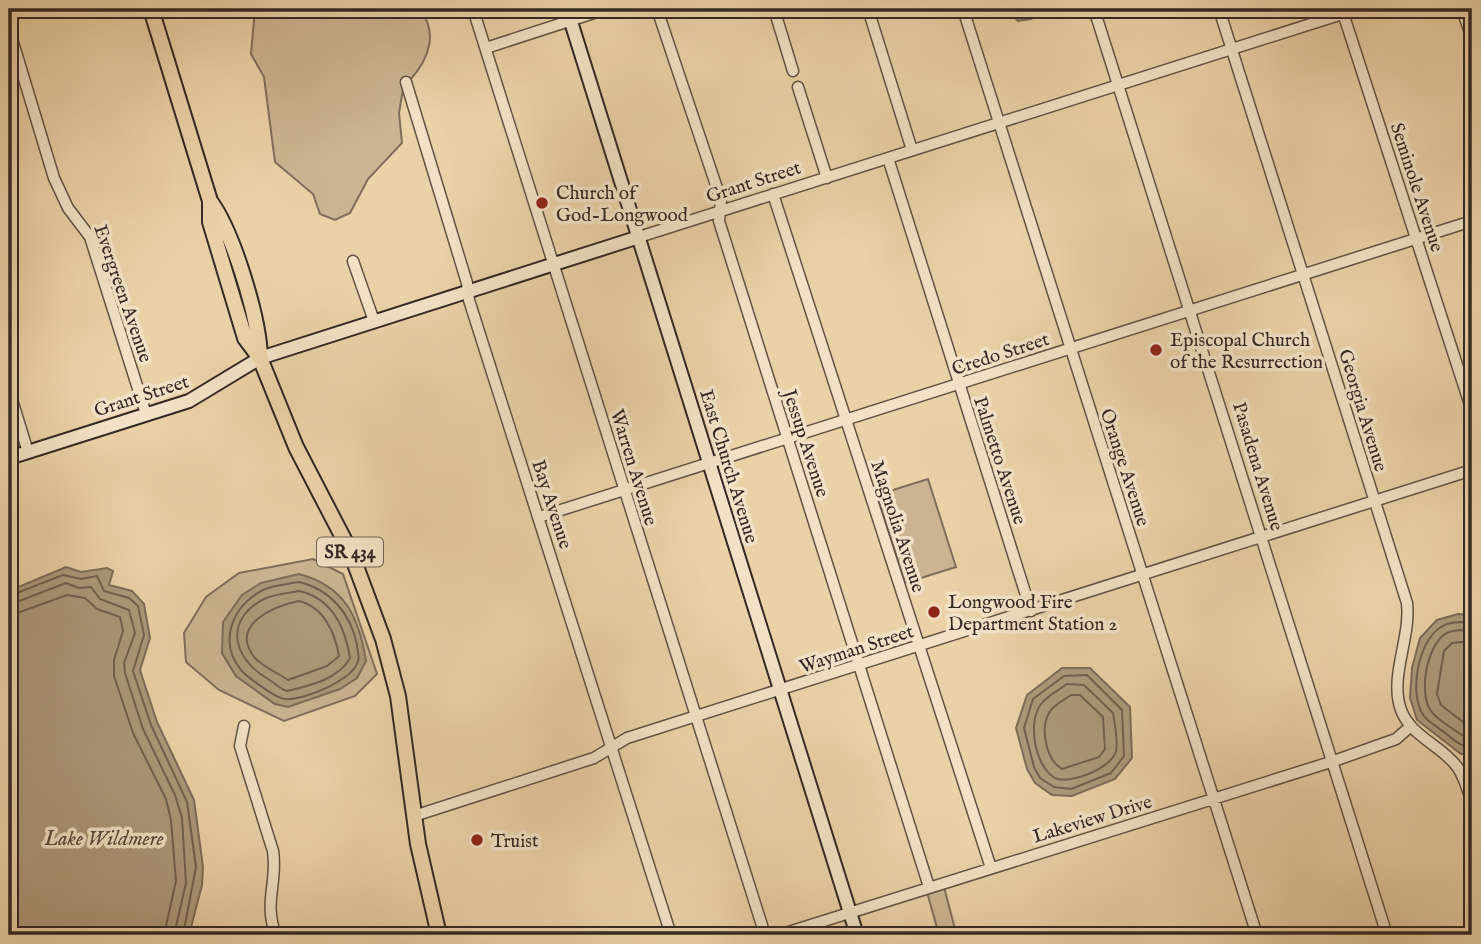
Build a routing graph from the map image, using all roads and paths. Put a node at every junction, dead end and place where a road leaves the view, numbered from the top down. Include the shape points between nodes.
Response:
1 (151, 9) edge
2 (474, 9) edge
3 (606, 9) edge
4 (657, 9) edge
5 (774, 9) edge
6 (868, 9) edge
7 (963, 9) edge
8 (1094, 9) edge
9 (1219, 9) edge
10 (1358, 9) edge
11 (1462, 9) edge
12 (1329, 13) edge
13 (1343, 13) junction
14 (569, 15) edge
15 (9, 29) edge
16 (1472, 39) edge
17 (485, 48) junction
18 (1231, 48) junction
19 (793, 71) dead end
20 (406, 82) dead end
21 (1118, 84) junction
22 (799, 87) dead end
23 (998, 122) junction
24 (912, 150) junction
25 (888, 158) junction
26 (827, 178) junction
27 (773, 194) junction
28 (720, 212) junction
29 (1472, 221) edge
30 (639, 237) junction
31 (1417, 239) junction
32 (353, 261) dead end
33 (554, 264) junction
34 (1303, 275) junction
35 (469, 292) junction
36 (1191, 310) junction
37 (374, 321) junction
38 (1069, 349) junction
39 (260, 358) junction
40 (958, 384) junction
41 (9, 390) edge
42 (1472, 411) edge
43 (146, 414) junction
44 (847, 419) junction
45 (788, 438) junction
46 (28, 452) junction
47 (9, 458) edge
48 (709, 463) junction
49 (1472, 470) edge
50 (624, 491) junction
51 (1375, 501) junction
52 (539, 517) junction
53 (1262, 537) junction
54 (1142, 576) junction
55 (1031, 611) junction
56 (919, 647) junction
57 (859, 665) junction
58 (779, 691) junction
59 (696, 717) junction
60 (244, 726) dead end
61 (1411, 726) junction
62 (612, 749) junction
63 (1334, 761) junction
64 (1214, 798) junction
65 (1472, 803) edge
66 (414, 816) junction
67 (991, 868) junction
68 (929, 887) junction
69 (850, 913) junction
70 (276, 935) edge
71 (437, 935) edge
72 (671, 935) edge
73 (765, 935) edge
74 (779, 935) edge
75 (857, 935) edge
76 (1257, 935) edge
77 (1387, 935) edge

1 - 39 main road, SR 434 via 210,201 223,218 259,334
2 - 17 street, Warren Avenue
3 - 14 street
4 - 28 street, Jessup Avenue via 721,200
5 - 19 street
6 - 24 street
7 - 23 street, Orange Avenue
8 - 21 street, Pasadena Avenue
9 - 18 street, Georgia Avenue
10 - 13 street, Grant Street
11 - 16 street
12 - 13 street, Grant Street
12 - 18 street, Grant Street
13 - 31 street, Seminole Avenue
14 - 17 street
14 - 30 street, East Church Avenue
15 - 43 street, Evergreen Avenue via 54,178 68,208 90,237
17 - 33 street, Warren Avenue
18 - 21 street, Grant Street
18 - 34 street, Georgia Avenue
20 - 35 street, Bay Avenue
21 - 23 street, Grant Street
21 - 36 street, Pasadena Avenue
22 - 26 street
23 - 24 street, Grant Street
23 - 38 street, Orange Avenue
24 - 25 street, Grant Street
25 - 26 street, Grant Street
25 - 40 street, Palmetto Avenue
26 - 27 street, Grant Street
27 - 28 street, Grant Street
27 - 44 street, Magnolia Avenue
28 - 30 street, Grant Street
28 - 45 street, Jessup Avenue via 719,221
29 - 31 street, Credo Street
30 - 33 street, Grant Street
30 - 48 street, East Church Avenue
31 - 34 street, Credo Street
31 - 42 street, Seminole Avenue
32 - 37 street
33 - 35 street, Grant Street
33 - 50 street, Warren Avenue
34 - 36 street, Credo Street
34 - 51 street, Georgia Avenue
35 - 37 street, Grant Street
35 - 52 street, Bay Avenue
36 - 38 street, Credo Street
36 - 53 street, Pasadena Avenue
37 - 39 street, Grant Street
38 - 40 street, Credo Street
38 - 54 street, Orange Avenue
39 - 43 street, Grant Street via 206,394
39 - 66 main road, SR 434 via 288,430 345,541 374,611 398,696
40 - 44 street, Credo Street
40 - 55 street, Palmetto Avenue
41 - 46 street
43 - 46 street, Grant Street
44 - 45 street, Credo Street
44 - 56 street, Magnolia Avenue
45 - 48 street, Credo Street
45 - 57 street, Jessup Avenue
46 - 47 street, Grant Street
48 - 50 street, Credo Street
48 - 58 street, East Church Avenue
49 - 51 street, Wayman Street
50 - 52 street, Credo Street
50 - 59 street, Warren Avenue
51 - 53 street, Wayman Street
51 - 61 street, Georgia Avenue via 1407,603 1409,622 1398,692
52 - 62 street, Bay Avenue
53 - 54 street, Wayman Street
53 - 63 street, Pasadena Avenue
54 - 55 street, Wayman Street
54 - 64 street, Orange Avenue
55 - 56 street, Wayman Street
56 - 57 street, Wayman Street
56 - 67 street, Magnolia Avenue
57 - 58 street, Wayman Street
57 - 68 street, Jessup Avenue
58 - 59 street, Wayman Street
58 - 69 street, East Church Avenue
59 - 62 street, Wayman Street via 627,738
59 - 73 street, Warren Avenue
60 - 70 street via 240,746 275,863 268,911
61 - 63 street, Lakeview Drive via 1396,739
61 - 65 street, Georgia Avenue via 1457,767
62 - 66 street, Wayman Street
62 - 72 street, Bay Avenue
63 - 64 street, Lakeview Drive
63 - 77 street, Pasadena Avenue
64 - 67 street, Lakeview Drive
64 - 76 street, Orange Avenue
66 - 71 main road, SR 434
67 - 68 street, Lakeview Drive
68 - 69 street, Lakeview Drive
69 - 74 street, Lakeview Drive
69 - 75 street, East Church Avenue

